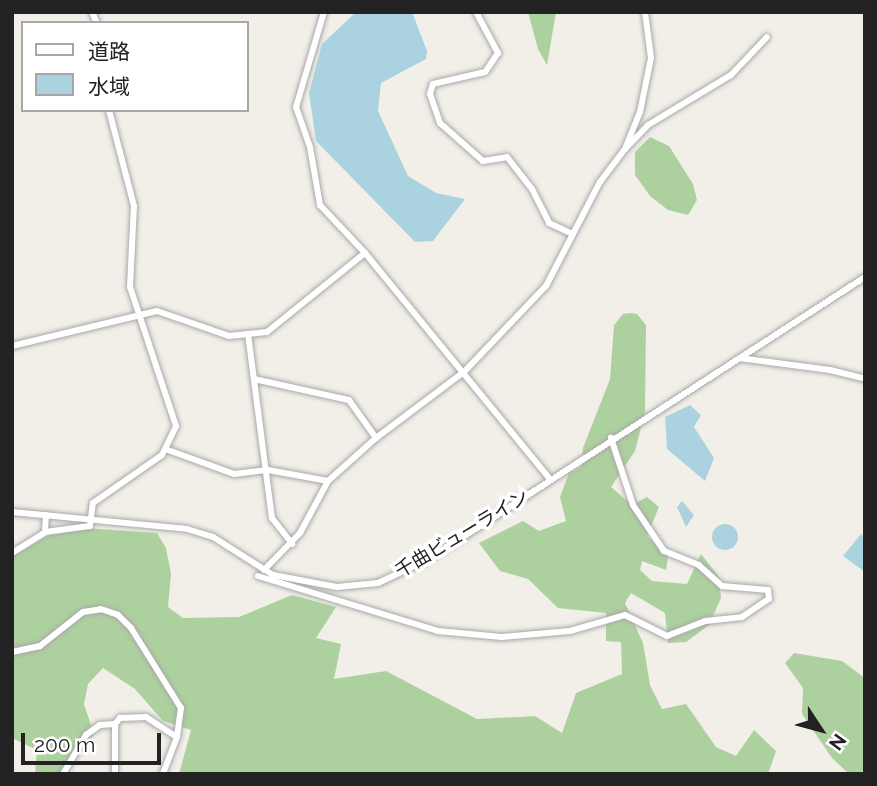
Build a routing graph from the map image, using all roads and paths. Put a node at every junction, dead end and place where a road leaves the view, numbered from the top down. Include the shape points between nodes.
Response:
1 (324, 12) edge
2 (476, 12) edge
3 (645, 12) edge
4 (767, 37) dead end
5 (110, 112) edge
6 (625, 149) junction
7 (573, 234) junction
8 (365, 253) junction
9 (865, 277) edge
10 (138, 315) junction
11 (248, 334) junction
12 (12, 346) edge
13 (739, 358) junction
14 (464, 372) junction
15 (254, 379) junction
16 (865, 379) edge
17 (376, 438) junction
18 (611, 438) junction
19 (168, 450) junction
20 (265, 470) junction
21 (551, 480) junction
22 (328, 481) junction
23 (12, 512) edge
24 (46, 515) junction
25 (90, 519) junction
26 (45, 532) junction
27 (292, 544) junction
28 (12, 553) edge
29 (261, 573) junction
30 (12, 652) edge
31 (115, 724) junction
32 (177, 737) junction
33 (63, 774) edge
34 (115, 774) edge
35 (163, 774) edge

1 - 8 street via 296,107 310,147 320,205
2 - 7 street via 499,50 487,71 433,84 430,94 440,123 483,161 507,156 533,189 548,223
3 - 6 street via 650,58 640,112
4 - 6 street via 730,75 648,125
5 - 10 street via 134,206 128,267
6 - 7 street via 600,182
7 - 14 street via 546,286
8 - 11 street via 275,330
8 - 14 street
9 - 13 street, 千曲ビューライン
10 - 11 street via 161,311 229,336
10 - 12 street
10 - 19 street via 176,419
11 - 15 street
13 - 16 street
13 - 18 street, 千曲ビューライン
14 - 17 street
14 - 21 street
15 - 17 street via 349,400
15 - 20 street
17 - 22 street
18 - 21 street, 千曲ビューライン
18 - 29 street via 633,505 664,551 699,565 722,586 768,590 769,599 742,617 705,621 667,636 625,615 570,631 502,637 446,633
19 - 20 street via 227,473
19 - 25 street via 93,503
20 - 22 street
20 - 27 street via 272,518
21 - 29 street, 千曲ビューライン via 429,559 378,583 306,584
22 - 27 street
23 - 24 street, 千曲ビューライン
24 - 25 street, 千曲ビューライン
24 - 26 street
25 - 26 street via 89,527
25 - 29 street, 千曲ビューライン via 200,532
26 - 28 street
27 - 29 street
30 - 32 street via 40,646 83,612 101,609 118,615 177,698 181,716
31 - 32 street via 121,717 139,715
31 - 33 street via 100,725 86,734
31 - 34 street
32 - 35 street

